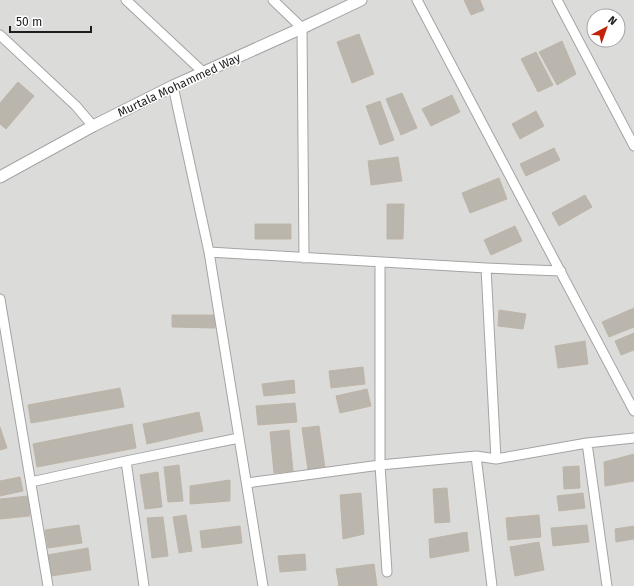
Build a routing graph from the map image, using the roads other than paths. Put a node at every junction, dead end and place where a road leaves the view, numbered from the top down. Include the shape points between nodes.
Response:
1 (126, 0) edge
2 (273, 0) edge
3 (360, 0) edge
4 (417, 0) edge
5 (557, 0) edge
6 (302, 28) junction
7 (0, 35) edge
8 (203, 72) junction
9 (173, 86) junction
10 (93, 126) junction
11 (634, 146) edge
12 (0, 177) edge
13 (209, 252) junction
14 (304, 258) junction
15 (380, 262) junction
16 (486, 268) junction
17 (561, 271) junction
18 (0, 299) edge
19 (634, 411) edge
20 (239, 438) junction
21 (634, 438) edge
22 (587, 444) junction
23 (476, 456) junction
24 (496, 459) junction
25 (126, 460) junction
26 (380, 465) junction
27 (31, 482) junction
28 (247, 483) junction
29 (387, 572) dead end
30 (48, 586) edge
31 (144, 586) edge
32 (263, 586) edge
33 (492, 586) edge
34 (607, 586) edge

1 - 8 street
2 - 6 street
3 - 6 street, Murtala Mohammed Way
4 - 17 street
5 - 11 street
6 - 8 street, Murtala Mohammed Way
6 - 14 street
7 - 10 street via 76,106
8 - 9 street, Murtala Mohammed Way
9 - 10 street, Murtala Mohammed Way
9 - 13 street
10 - 12 street, Murtala Mohammed Way
13 - 14 street
13 - 20 street
14 - 15 street
15 - 16 street
15 - 26 street
16 - 17 street
16 - 24 street
17 - 19 street
18 - 27 street
20 - 25 street
20 - 28 street
21 - 22 street
22 - 24 street
22 - 34 street
23 - 24 street
23 - 26 street
23 - 33 street
25 - 27 street
25 - 31 street
26 - 28 street
26 - 29 street
27 - 30 street
28 - 32 street

